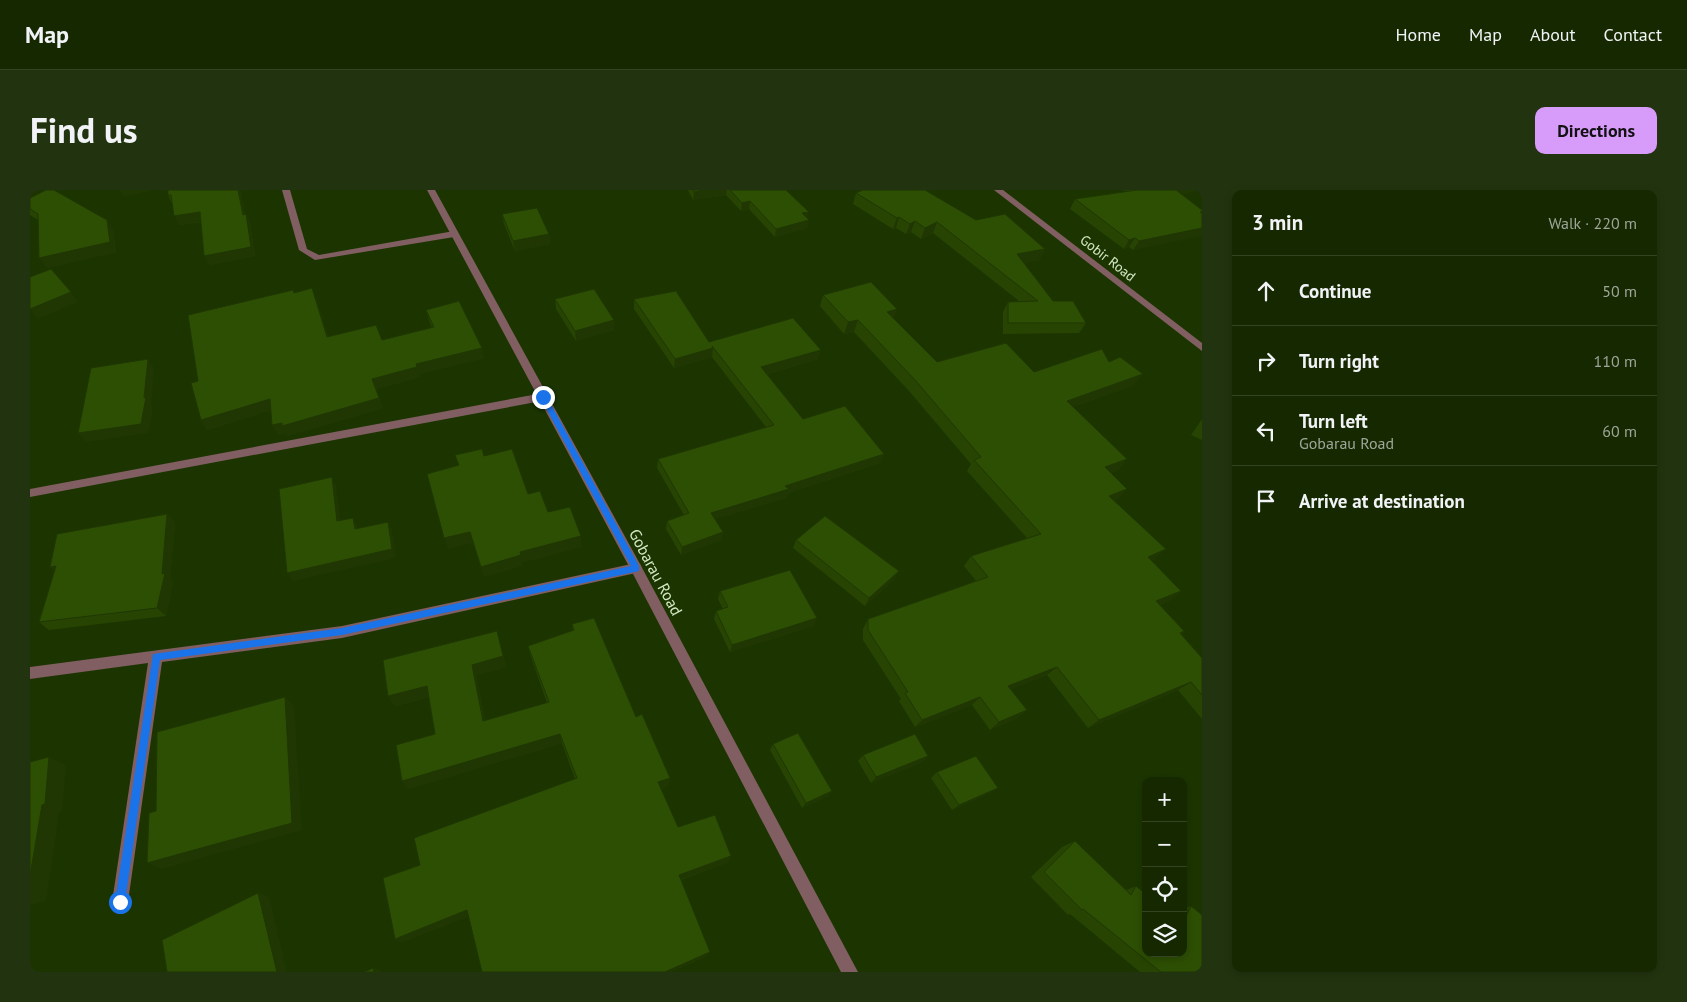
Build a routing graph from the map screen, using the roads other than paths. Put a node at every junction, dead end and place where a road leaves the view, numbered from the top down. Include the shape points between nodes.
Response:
1 (286, 190) edge
2 (431, 190) edge
3 (998, 190) edge
4 (454, 234) junction
5 (1202, 348) edge
6 (543, 397) junction
7 (30, 493) edge
8 (636, 568) junction
9 (156, 656) junction
10 (30, 673) edge
11 (120, 902) dead end
12 (850, 972) edge

1 - 4 street via 303,250 318,258
2 - 4 street, Gobarau Road
3 - 5 street, Gobir Road
4 - 6 street, Gobarau Road
6 - 7 street
6 - 8 street, Gobarau Road
8 - 9 street via 342,632
8 - 12 street, Gobarau Road
9 - 10 street
9 - 11 street

